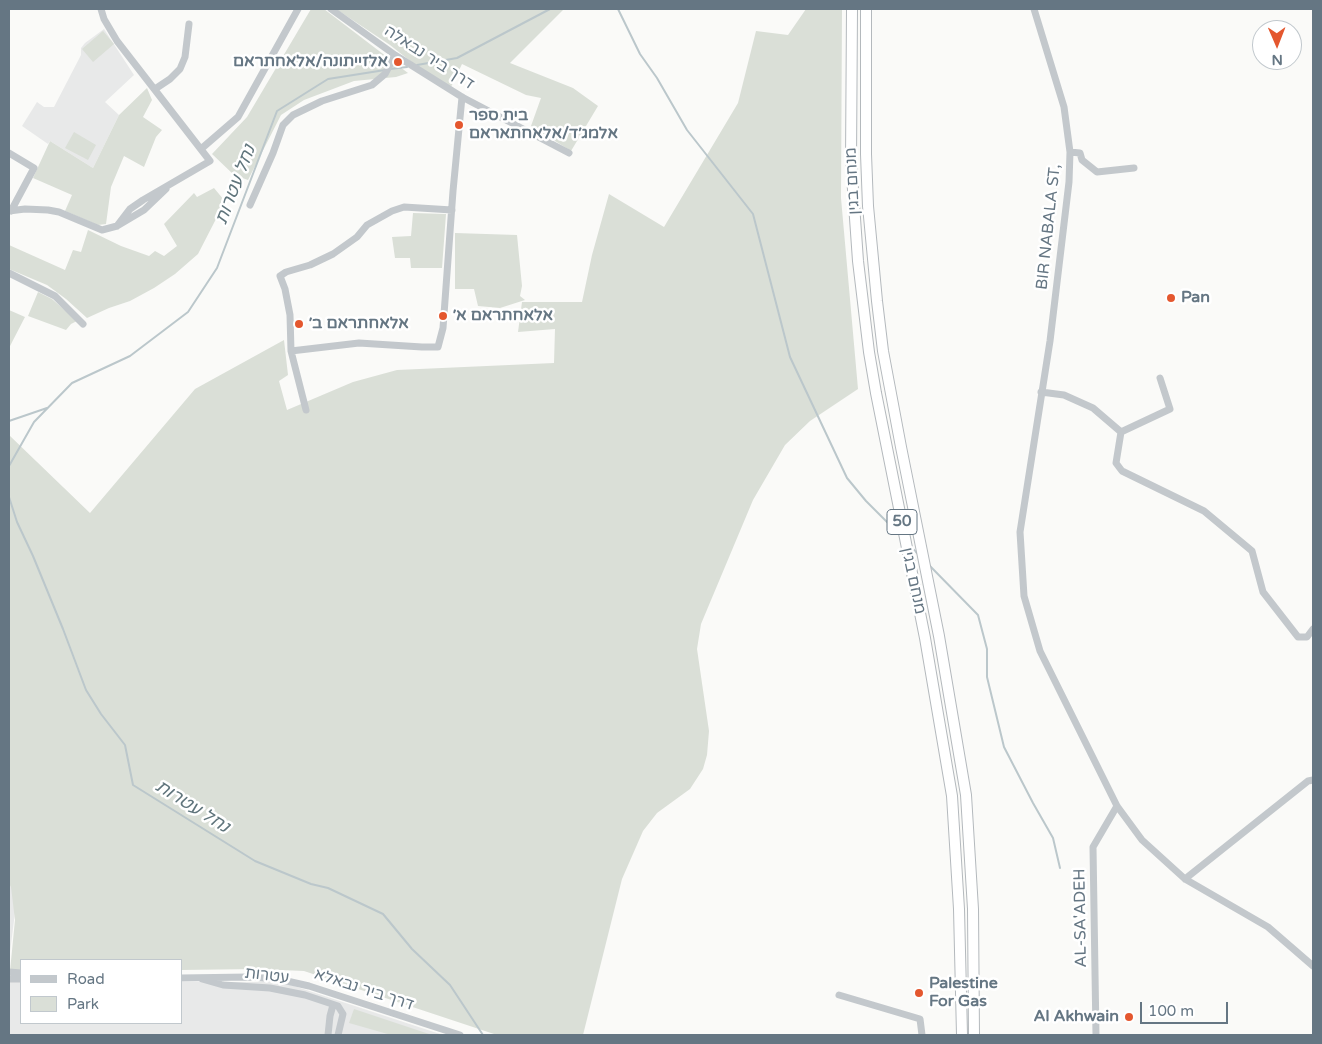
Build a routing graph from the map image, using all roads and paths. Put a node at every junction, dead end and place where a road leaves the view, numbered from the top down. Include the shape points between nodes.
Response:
1 (101, 9) edge
2 (298, 9) edge
3 (331, 9) edge
4 (852, 9) edge
5 (866, 9) edge
6 (1034, 9) edge
7 (189, 24) dead end
8 (394, 55) junction
9 (155, 89) junction
10 (462, 97) junction
11 (201, 149) junction
12 (1070, 152) junction
13 (9, 153) edge
14 (568, 153) dead end
15 (1134, 168) dead end
16 (12, 201) edge
17 (250, 205) dead end
18 (25, 209) junction
19 (452, 210) junction
20 (10, 211) edge
21 (9, 273) edge
22 (83, 324) dead end
23 (291, 351) junction
24 (1160, 378) dead end
25 (1041, 392) junction
26 (306, 410) dead end
27 (1121, 432) junction
28 (1313, 629) edge
29 (1313, 780) edge
30 (1116, 806) junction
31 (1185, 879) junction
32 (1313, 966) edge
33 (197, 977) junction
34 (182, 978) edge
35 (839, 995) dead end
36 (332, 1005) junction
37 (328, 1035) edge
38 (338, 1035) edge
39 (460, 1035) edge
40 (922, 1035) edge
41 (962, 1035) edge
42 (974, 1035) edge
43 (1096, 1035) edge

1 - 9 street via 117,41
2 - 11 street via 238,117
3 - 8 street, דרך ביר נבאלה
4 - 41 highway, מנחם בגין / 50 via 851,161 858,261 876,393 925,638 952,796
5 - 42 highway, מנחם בגין / 50 via 868,206 883,352 941,645 966,794 973,909
6 - 12 street, BIR NABALA ST, via 1064,107
7 - 9 street via 186,58 180,69
8 - 10 street, דרך ביר נבאלה
8 - 17 street via 385,74 372,85 322,101 293,115 283,125
9 - 11 street
10 - 14 street, דרך ביר נבאלה
10 - 19 street
11 - 18 street via 210,161 154,192 130,209 117,226 102,230 59,212
12 - 15 street via 1080,153 1082,160 1097,172
12 - 25 street, BIR NABALA ST, via 1050,341
13 - 16 street via 34,168
16 - 18 street
16 - 20 street
18 - 20 street
19 - 23 street via 404,207 392,211 367,225 357,237 333,254 280,276 290,315
19 - 23 street via 443,328 438,347 359,343
21 - 22 street via 55,296
23 - 26 street
24 - 27 street via 1170,409
25 - 27 street via 1064,396 1093,408
25 - 30 street, BIR NABALA ST, via 1020,532 1024,596 1040,651
27 - 28 street via 1116,463 1122,471 1204,511 1252,550 1263,592 1298,637 1306,637
29 - 31 street
30 - 31 street, BIR NABALA ST, via 1142,840
30 - 43 street, AL-SA'ADEH via 1093,848
31 - 32 street, BIR NABALA ST, via 1268,928
33 - 34 street, דרך ביר נבאלא
33 - 36 street, עטרות via 223,985 305,995
33 - 39 street, דרך ביר נבאלא via 278,979
35 - 40 street via 920,1019
36 - 37 street
36 - 38 street via 338,1006 343,1014

